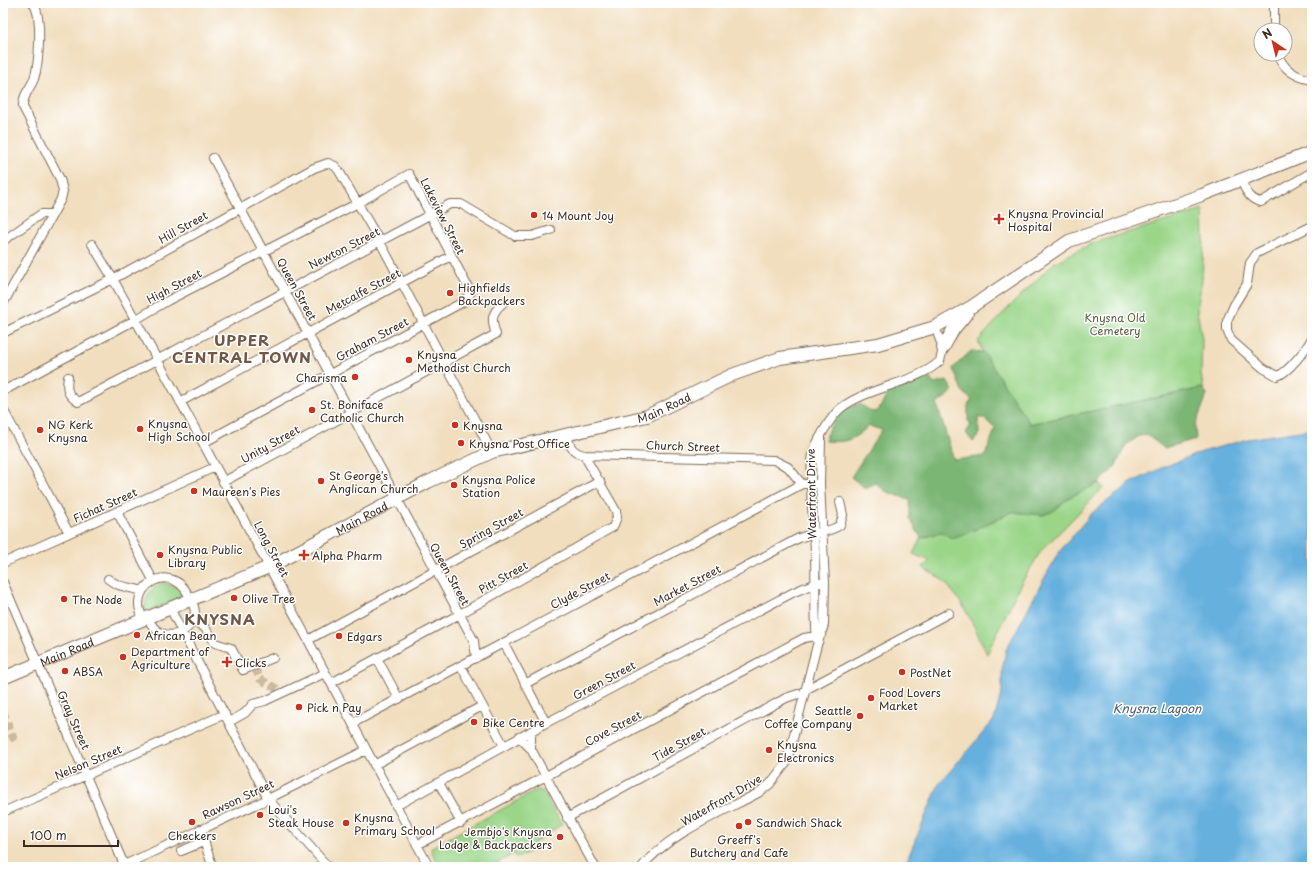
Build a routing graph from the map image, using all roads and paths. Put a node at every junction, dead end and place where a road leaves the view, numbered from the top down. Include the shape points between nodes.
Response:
1 (33, 3) edge
2 (1274, 3) edge
3 (1274, 22) edge
4 (1281, 62) edge
5 (1312, 80) edge
6 (1312, 152) edge
7 (213, 158) dead end
8 (1312, 172) edge
9 (1241, 180) junction
10 (358, 202) junction
11 (240, 209) junction
12 (53, 214) junction
13 (430, 215) junction
14 (1312, 226) edge
15 (551, 230) dead end
16 (3, 241) edge
17 (380, 242) junction
18 (92, 244) dead end
19 (264, 251) junction
20 (451, 256) junction
21 (113, 278) junction
22 (402, 283) junction
23 (285, 290) junction
24 (467, 299) joint
25 (503, 303) dead end
26 (3, 304) edge
27 (971, 307) junction
28 (136, 320) junction
29 (424, 324) junction
30 (934, 327) junction
31 (3, 333) edge
32 (308, 333) junction
33 (1312, 338) edge
34 (943, 348) junction
35 (156, 360) junction
36 (444, 363) junction
37 (330, 374) junction
38 (68, 377) dead end
39 (3, 391) edge
40 (180, 402) junction
41 (3, 409) edge
42 (349, 412) junction
43 (567, 434) junction
44 (203, 443) junction
45 (492, 452) junction
46 (584, 455) junction
47 (215, 467) junction
48 (600, 481) junction
49 (223, 482) junction
50 (816, 483) junction
51 (802, 484) junction
52 (396, 499) junction
53 (840, 502) dead end
54 (117, 512) junction
55 (818, 532) junction
56 (69, 533) junction
57 (3, 562) edge
58 (269, 568) junction
59 (436, 571) junction
60 (108, 579) dead end
61 (153, 580) junction
62 (3, 582) edge
63 (816, 583) junction
64 (825, 583) junction
65 (142, 591) junction
66 (190, 600) junction
67 (170, 608) junction
68 (949, 613) dead end
69 (460, 614) junction
70 (145, 619) junction
71 (193, 620) junction
72 (182, 632) junction
73 (818, 635) junction
74 (308, 640) junction
75 (474, 641) junction
76 (504, 643) junction
77 (488, 651) junction
78 (273, 658) dead end
79 (377, 658) junction
80 (476, 658) junction
81 (38, 664) junction
82 (461, 666) junction
83 (326, 672) junction
84 (810, 672) junction
85 (3, 678) edge
86 (822, 680) junction
87 (331, 683) junction
88 (525, 684) junction
89 (804, 692) junction
90 (399, 699) junction
91 (482, 706) junction
92 (225, 714) junction
93 (229, 722) junction
94 (353, 723) junction
95 (546, 723) junction
96 (531, 731) junction
97 (519, 738) junction
98 (504, 746) junction
99 (532, 749) junction
100 (366, 750) junction
101 (374, 765) junction
102 (85, 774) junction
103 (545, 778) junction
104 (439, 783) junction
105 (268, 799) junction
106 (396, 806) junction
107 (3, 812) edge
108 (567, 818) junction
109 (461, 823) junction
110 (200, 829) junction
111 (204, 842) junction
112 (417, 845) junction
113 (181, 851) dead end
114 (212, 862) dead end
115 (123, 866) edge
116 (328, 867) edge
117 (429, 867) edge
118 (594, 867) edge
119 (642, 867) edge

1 - 12 street via 37,10 38,56 36,72 24,97 23,107 62,186 61,199
2 - 3 street
4 - 5 street via 1300,78
6 - 9 highway
7 - 11 street, Queen Street
8 - 9 street via 1261,202 1252,199
9 - 27 highway via 1069,241
10 - 11 street, Hill Street via 339,171 328,163 314,168
10 - 13 street, Lakeview Street via 409,174
10 - 17 street
10 - 19 street, High Street
11 - 19 street, Queen Street
11 - 21 street, Hill Street
12 - 16 street via 41,214
12 - 26 street
13 - 15 street, Newton Street via 450,204 461,204 515,236 532,236
13 - 17 street, Newton Street
13 - 20 street, Lakeview Street
14 - 33 street via 1257,253 1250,262 1245,290 1230,314 1227,330 1228,336 1237,346 1277,376 1284,373 1305,350
17 - 22 street
17 - 23 street, Newton Street
18 - 21 street, Long Street
19 - 23 street, Queen Street
19 - 28 street, High Street via 167,301
20 - 22 street, Metcalfe Street
20 - 24 street, Lakeview Street via 470,291
21 - 28 street, Long Street
21 - 31 street, Hill Street
22 - 29 street
22 - 32 street, Metcalfe Street
23 - 32 street, Queen Street
23 - 35 street, Newton Street
24 - 29 street, Graham Street
25 - 36 street, Unity Street via 493,314 492,325 496,334
27 - 30 highway, Main Road
27 - 34 highway
28 - 35 street, Long Street
28 - 39 street, High Street
29 - 36 street
29 - 37 street, Graham Street
30 - 34 street
30 - 43 highway, Main Road via 878,344 780,358 732,375 647,416
32 - 37 street, Queen Street
32 - 40 street, Metcalfe Street
34 - 50 street, Waterfront Drive via 940,361 936,365 856,399 841,408 816,445
35 - 38 street, Newton Street via 78,402 70,397 67,391
35 - 40 street, Long Street
36 - 42 street, Unity Street
36 - 45 street
37 - 42 street, Queen Street
37 - 44 street, Graham Street
40 - 44 street, Long Street
41 - 56 street
42 - 49 street, Unity Street
42 - 52 street, Queen Street
43 - 45 highway, Main Road
43 - 46 street via 571,448
44 - 47 street, Long Street
45 - 52 highway, Main Road
46 - 48 street, Pitt Street
46 - 51 street, Church Street via 774,460 788,467
47 - 49 street, Long Street
47 - 54 street, Fichat Street
48 - 59 street, Spring Street
48 - 69 street, Pitt Street via 616,511 613,527
49 - 58 street, Long Street
50 - 51 street, Clyde Street
50 - 55 street, Waterfront Drive
51 - 76 street, Clyde Street
52 - 58 highway, Main Road
52 - 59 street, Queen Street
53 - 55 street, Market Street via 843,515 840,525 834,530
54 - 56 street, Fichat Street
54 - 61 street
55 - 63 street, Waterfront Drive
55 - 64 street, Waterfront Drive
55 - 88 street, Market Street via 797,539
56 - 57 street, Fichat Street
58 - 66 highway, Main Road
58 - 74 street, Long Street
59 - 69 street, Queen Street
59 - 74 street, Spring Street
60 - 65 street via 120,587
61 - 65 street
61 - 66 street via 174,580 184,589
62 - 81 street, Gray Street
63 - 64 street, Green Street
63 - 73 street, Waterfront Drive
63 - 95 street, Green Street via 794,592
64 - 73 street, Waterfront Drive via 824,625
65 - 70 street via 139,606
66 - 67 highway, Main Road
66 - 71 street via 194,608
67 - 70 highway, Main Road
67 - 72 street
68 - 86 street, Tide Street
69 - 75 street, Queen Street
69 - 79 street, Pitt Street
70 - 72 street via 161,634
70 - 81 highway, Main Road
71 - 72 street
71 - 78 street via 205,628 215,643 231,648 243,670
72 - 92 street
73 - 84 street, Waterfront Drive
73 - 103 street, Cove Street via 804,638
74 - 83 street, Long Street
75 - 77 street, Queen Street
75 - 80 street, Queen Street
76 - 77 street, Clyde Street
76 - 88 street
77 - 80 street, Clyde Street
79 - 87 street, Pitt Street
79 - 90 street
80 - 82 street, Clyde Street
81 - 85 highway, Main Road
81 - 102 street, Gray Street
82 - 90 street, Clyde Street
82 - 91 street
83 - 87 street, Long Street
83 - 93 street via 253,704 245,713
84 - 86 street
84 - 89 street, Waterfront Drive
86 - 89 street, Tide Street
87 - 94 street, Long Street
88 - 95 street
89 - 108 street, Tide Street via 786,698
89 - 119 street, Waterfront Drive via 787,762 770,784 668,843 652,855
90 - 94 street, Clyde Street
91 - 98 street
91 - 101 street
92 - 93 street
92 - 102 street, Nelson Street
93 - 105 street
94 - 100 street, Long Street
95 - 96 street, Green Street
96 - 97 street, Green Street
96 - 99 street
97 - 98 street, Green Street
97 - 99 street
98 - 104 street, Green Street
99 - 103 street
100 - 101 street, Long Street
100 - 105 street, Rawson Street
101 - 106 street, Long Street
102 - 107 street, Nelson Street
102 - 115 street, Gray Street
103 - 108 street
103 - 109 street, Cove Street
104 - 106 street, Green Street
104 - 109 street
105 - 110 street, Rawson Street
105 - 116 street
106 - 112 street, Long Street
108 - 118 street
109 - 112 street, Cove Street
110 - 111 street
110 - 115 street, Rawson Street
111 - 113 street
111 - 114 street
112 - 117 street, Long Street

